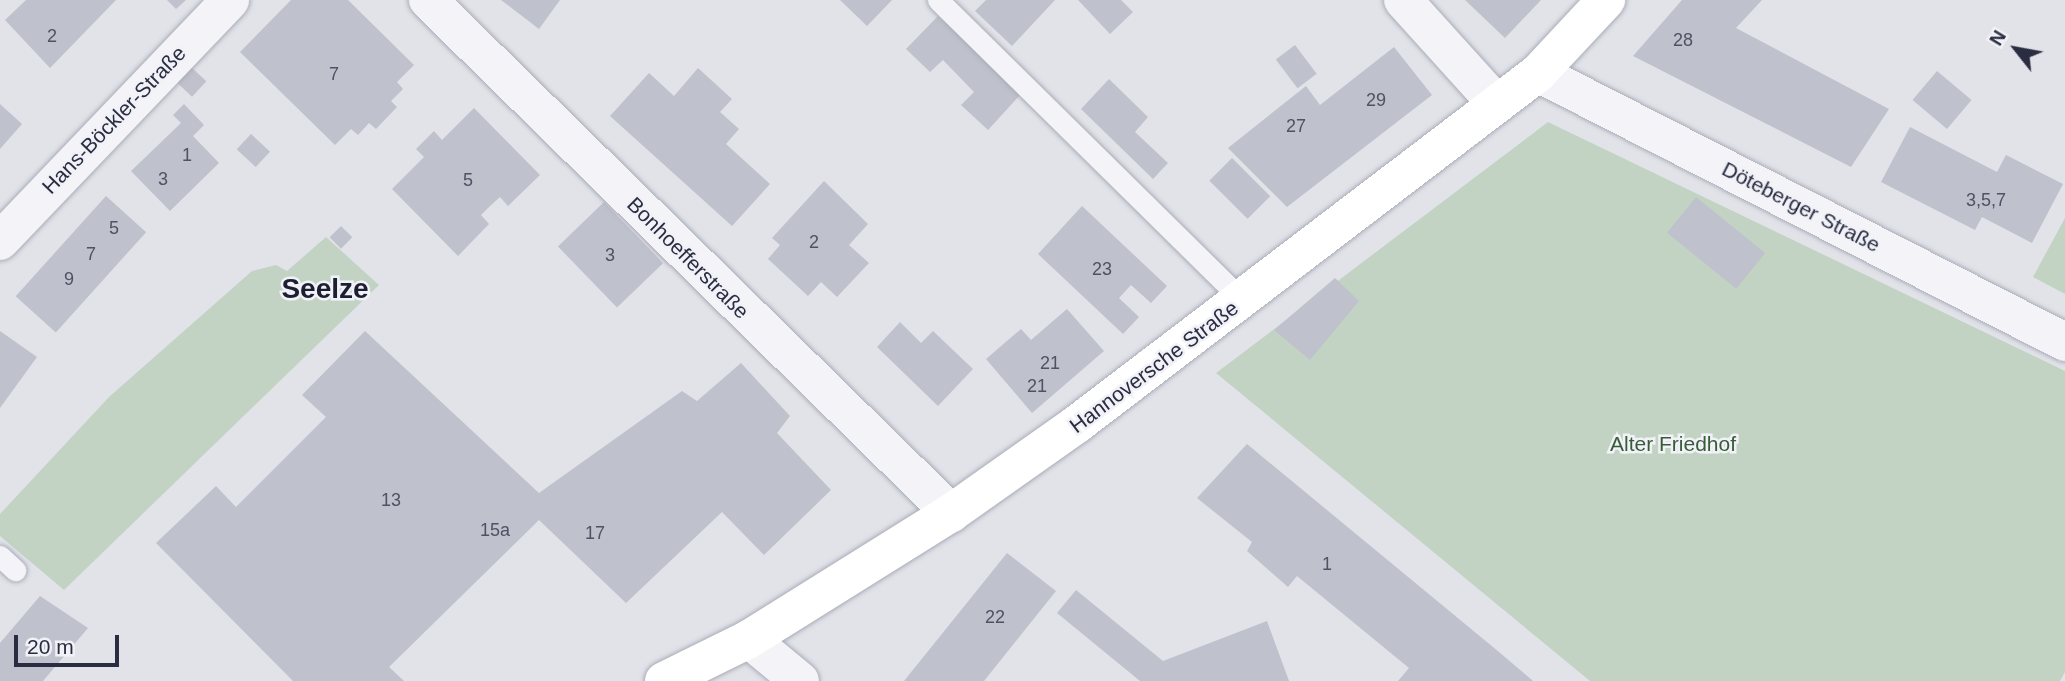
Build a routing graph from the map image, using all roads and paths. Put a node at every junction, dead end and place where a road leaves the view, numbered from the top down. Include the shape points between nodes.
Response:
1 (230, 0) edge
2 (428, 0) edge
3 (938, 0) edge
4 (1403, 0) edge
5 (1606, 0) edge
6 (1538, 72) junction
7 (1497, 103) junction
8 (0, 241) edge
9 (1243, 300) junction
10 (2065, 342) edge
11 (951, 513) junction
12 (748, 639) junction
13 (664, 681) edge
14 (800, 681) edge

1 - 8 street, Hans-Böckler-Straße
2 - 11 street, Bonhoefferstraße
3 - 9 lane
4 - 7 street
5 - 6 street, Hannoversche Straße
6 - 7 street, Hannoversche Straße
6 - 10 street, Döteberger Straße
7 - 9 street, Hannoversche Straße
9 - 11 street, Hannoversche Straße
11 - 12 street, Hannoversche Straße
12 - 13 street, Hannoversche Straße
12 - 14 street

